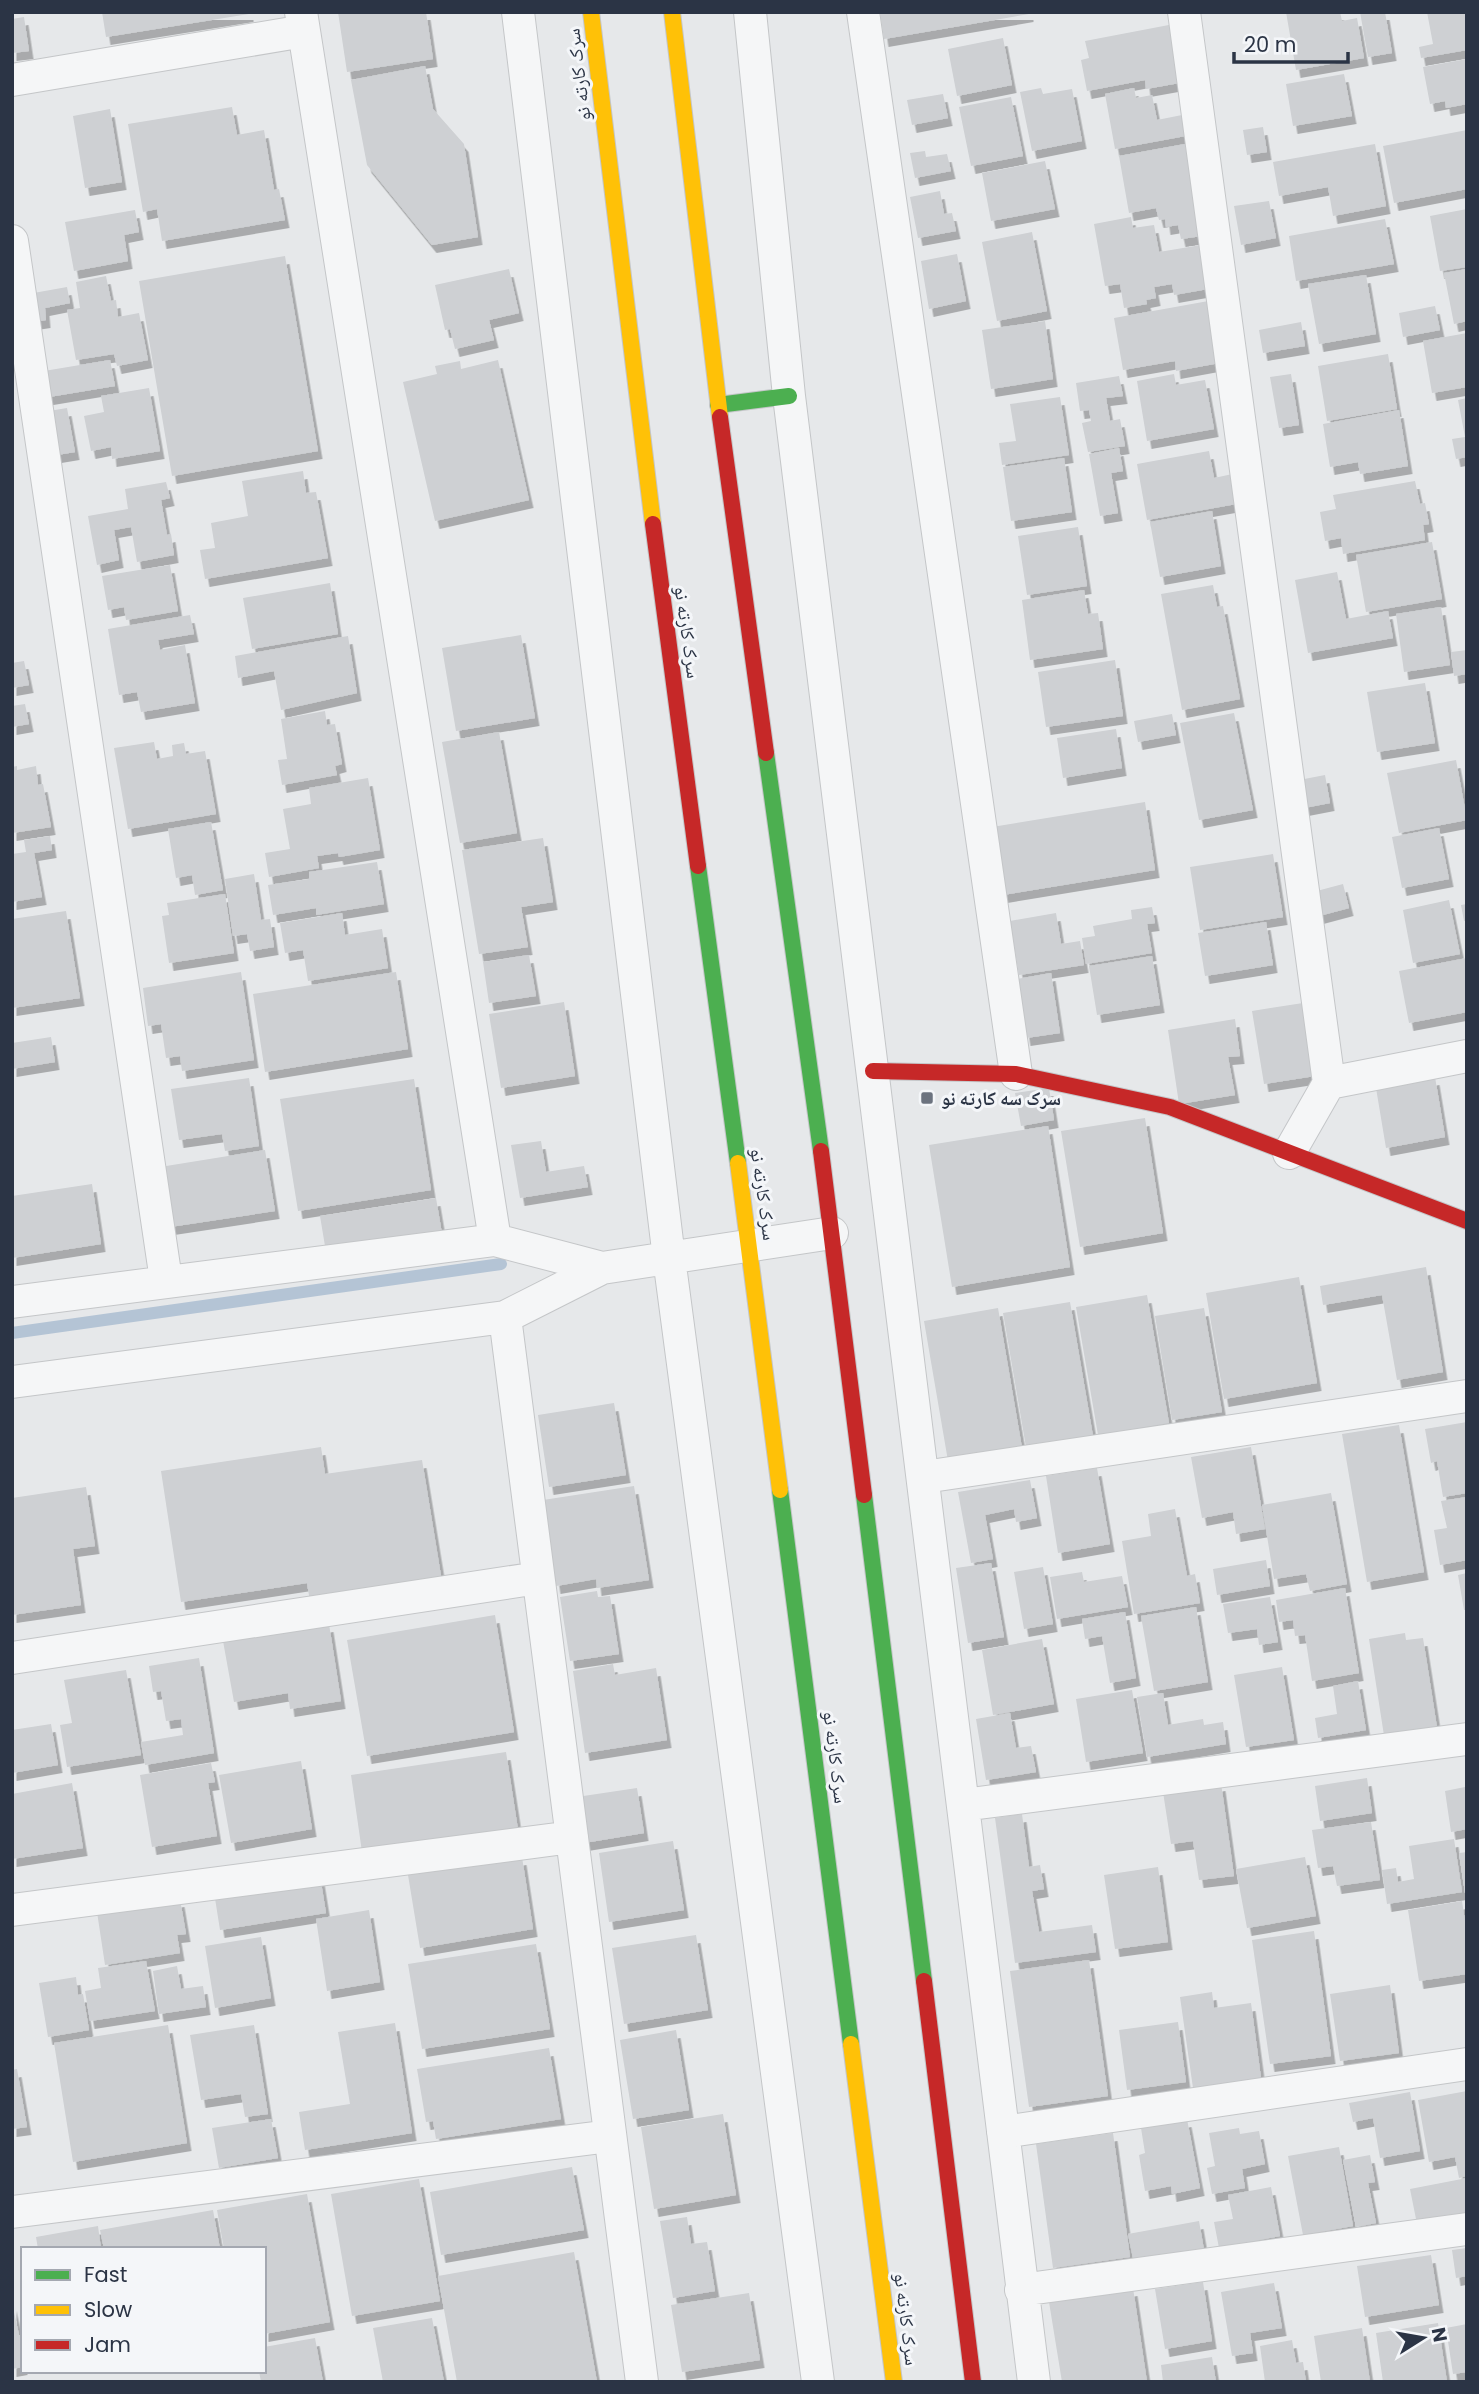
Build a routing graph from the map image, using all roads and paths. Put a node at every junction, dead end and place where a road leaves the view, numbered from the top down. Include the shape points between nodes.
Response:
1 (518, 12) edge
2 (592, 12) edge
3 (672, 12) edge
4 (750, 12) edge
5 (863, 12) edge
6 (1184, 12) edge
7 (302, 22) edge
8 (12, 80) edge
9 (12, 242) edge
10 (789, 396) junction
11 (718, 405) junction
12 (1467, 1056) edge
13 (873, 1071) junction
14 (1016, 1074) junction
15 (1329, 1083) junction
16 (1289, 1153) junction
17 (1467, 1221) edge
18 (832, 1234) junction
19 (495, 1240) junction
20 (749, 1246) junction
21 (670, 1258) junction
22 (602, 1268) junction
23 (166, 1280) junction
24 (12, 1302) edge
25 (505, 1317) junction
26 (12, 1382) edge
27 (1467, 1396) edge
28 (924, 1477) junction
29 (538, 1578) junction
30 (12, 1658) edge
31 (1467, 1739) edge
32 (963, 1805) junction
33 (572, 1837) junction
34 (12, 1910) edge
35 (1467, 2064) edge
36 (1003, 2132) junction
37 (610, 2136) junction
38 (12, 2212) edge
39 (1467, 2229) edge
40 (1021, 2290) junction
41 (642, 2382) edge
42 (818, 2382) edge
43 (894, 2382) edge
44 (974, 2382) edge
45 (1034, 2382) edge

1 - 21 street
2 - 20 main road, سرک کارته نو via 638,413
3 - 11 main road
4 - 10 street
5 - 14 street
6 - 15 street
7 - 8 street
7 - 19 street
9 - 23 street
10 - 11 main road
10 - 13 street
11 - 18 main road
12 - 15 street
13 - 14 main road
13 - 28 street
14 - 16 main road via 1170,1107
15 - 16 street
16 - 17 main road
18 - 20 street
18 - 44 main road
19 - 22 street
19 - 23 street
20 - 21 street
20 - 43 main road, سرک کارته نو
21 - 22 street
21 - 42 street
22 - 25 street
23 - 24 street
25 - 26 street
25 - 29 street
27 - 28 street
28 - 32 street
29 - 30 street
29 - 33 street
31 - 32 street
32 - 36 street
33 - 34 street
33 - 37 street
35 - 36 street
36 - 40 street
37 - 38 street
37 - 41 street
39 - 40 street
40 - 45 street

